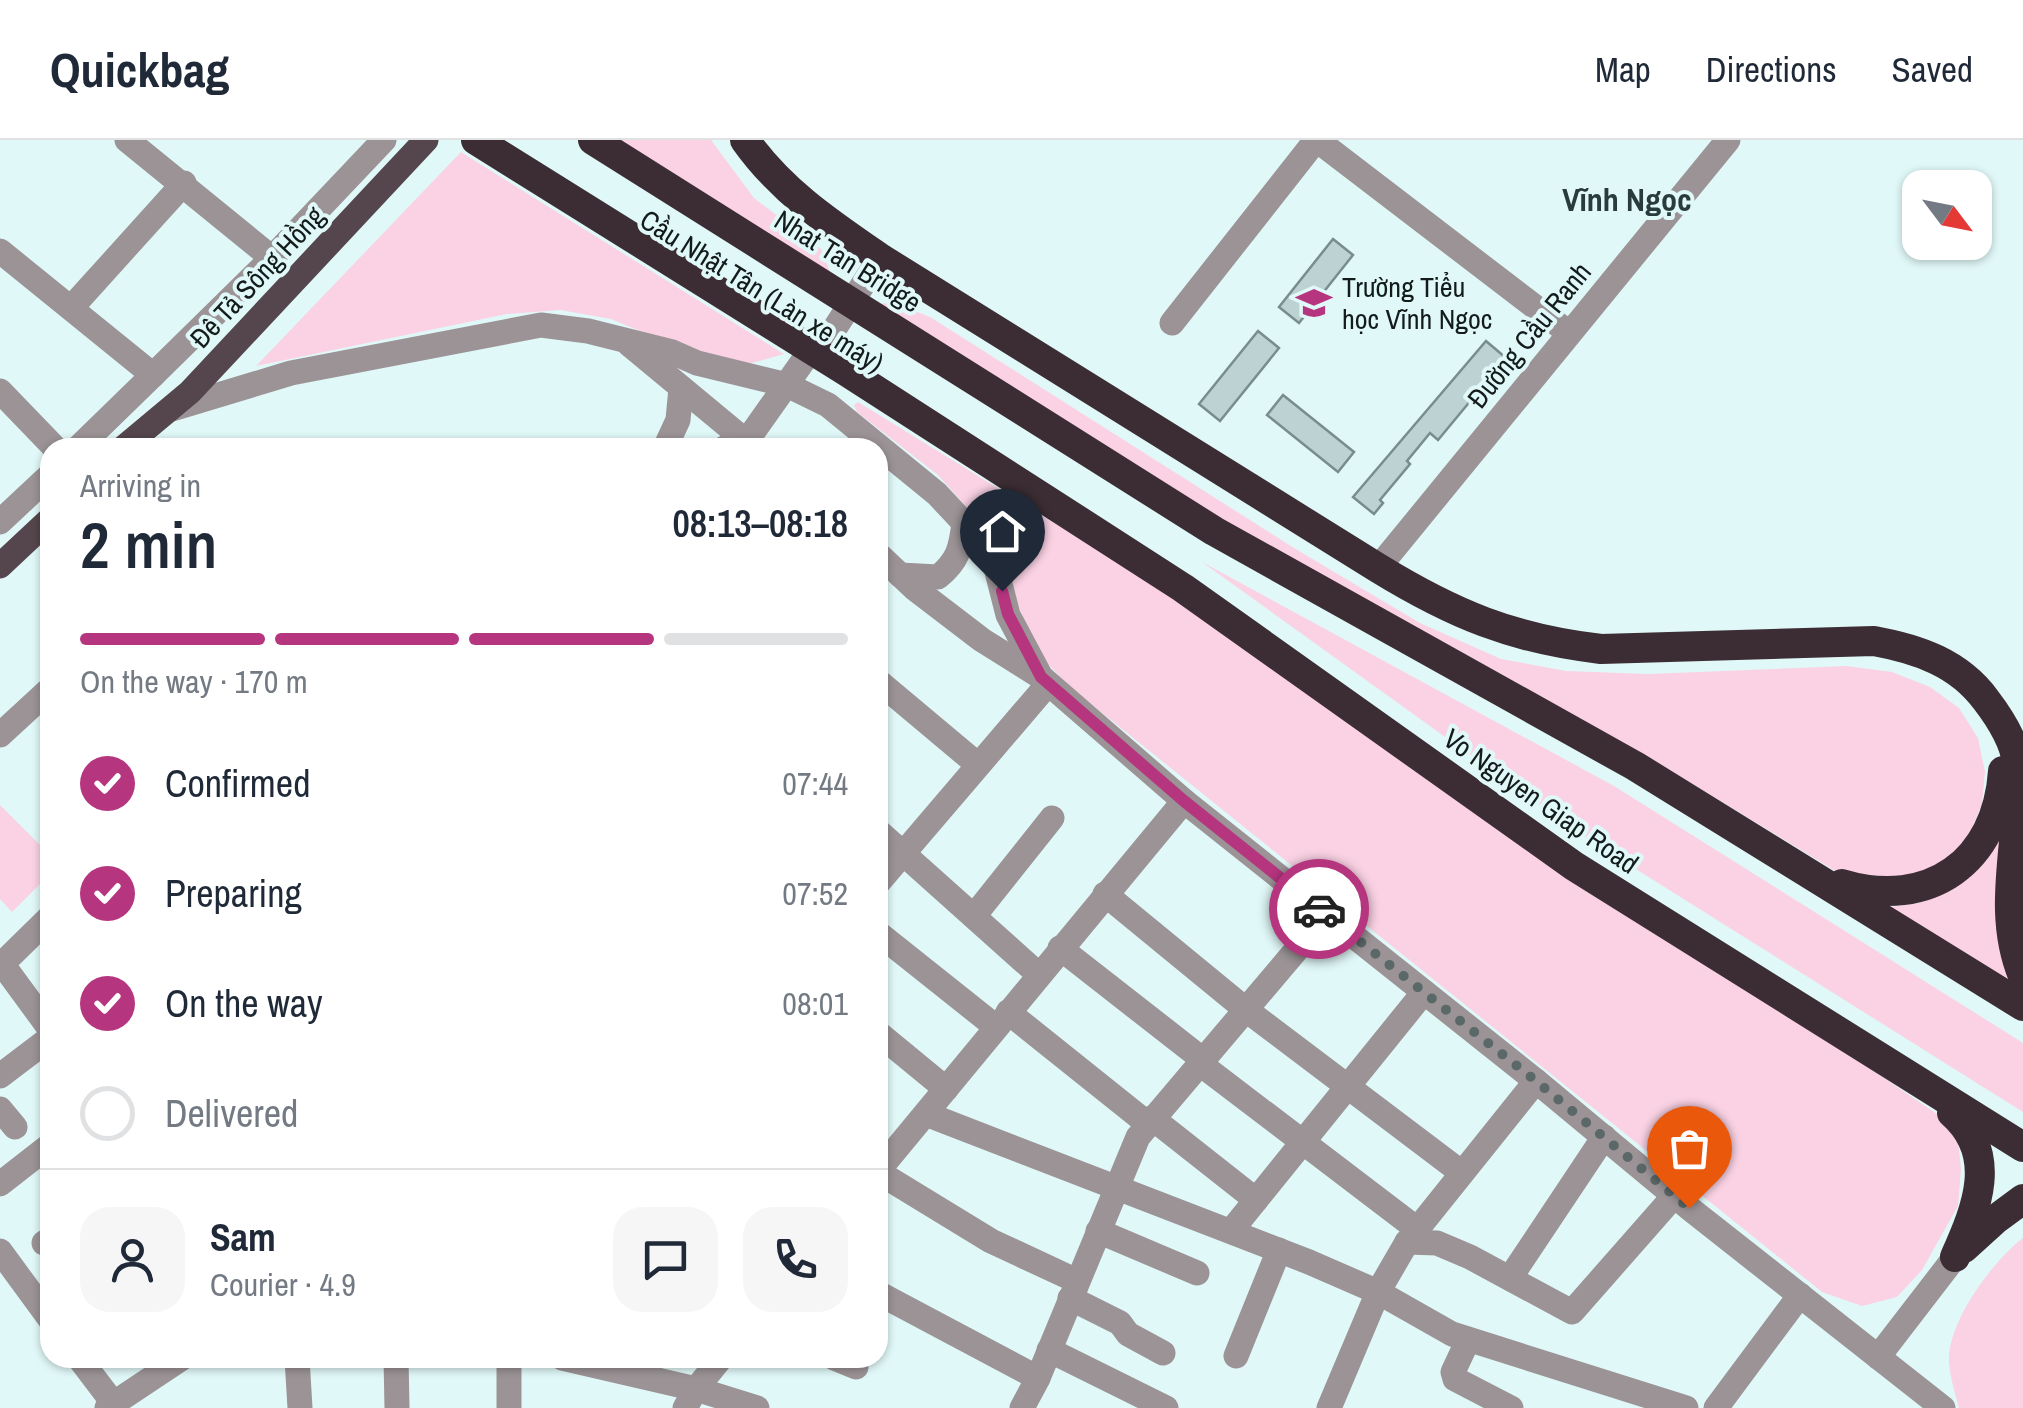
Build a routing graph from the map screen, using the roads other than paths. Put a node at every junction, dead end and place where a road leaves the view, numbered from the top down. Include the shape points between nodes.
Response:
1 (126, 140) edge
2 (384, 140) edge
3 (426, 140) edge
4 (459, 140) edge
5 (476, 140) edge
6 (593, 140) edge
7 (610, 140) edge
8 (745, 140) edge
9 (1317, 140) edge
10 (1728, 140) edge
11 (184, 183) junction
12 (1, 252) edge
13 (272, 258) junction
14 (880, 258) junction
15 (72, 308) junction
16 (1172, 323) dead end
17 (835, 328) junction
18 (1569, 333) junction
19 (626, 342) junction
20 (153, 375) junction
21 (787, 385) junction
22 (681, 388) junction
23 (0, 391) edge
24 (828, 405) junction
25 (172, 409) junction
26 (45, 438) edge
27 (88, 438) edge
28 (128, 438) edge
29 (135, 438) edge
30 (669, 438) edge
31 (733, 438) edge
32 (747, 438) edge
33 (868, 438) edge
34 (1066, 440) junction
35 (888, 454) edge
36 (40, 487) edge
37 (1032, 494) junction
38 (0, 522) edge
39 (964, 523) junction
40 (40, 528) edge
41 (28, 540) junction
42 (888, 564) edge
43 (0, 566) edge
44 (1378, 568) junction
45 (900, 575) junction
46 (0, 583) edge
47 (1045, 680) junction
48 (888, 689) edge
49 (40, 698) edge
50 (1998, 717) junction
51 (0, 735) edge
52 (977, 764) junction
53 (1184, 801) junction
54 (1052, 818) dead end
55 (1729, 824) junction
56 (888, 839) edge
57 (903, 852) junction
58 (888, 871) edge
59 (1105, 894) junction
60 (1326, 915) junction
61 (974, 916) junction
62 (40, 927) edge
63 (888, 940) edge
64 (1060, 948) junction
65 (1, 962) edge
66 (1038, 974) junction
67 (2023, 976) edge
68 (1424, 992) junction
69 (2023, 1006) edge
70 (1244, 1009) junction
71 (40, 1015) edge
72 (1002, 1020) junction
73 (888, 1040) edge
74 (40, 1046) edge
75 (1878, 1056) junction
76 (1200, 1061) junction
77 (0, 1076) edge
78 (1536, 1081) junction
79 (1347, 1087) junction
80 (946, 1089) junction
81 (926, 1114) junction
82 (1150, 1121) junction
83 (1604, 1137) junction
84 (888, 1142) edge
85 (1304, 1142) junction
86 (2023, 1147) edge
87 (40, 1154) edge
88 (1462, 1174) junction
89 (888, 1177) edge
90 (0, 1184) edge
91 (1117, 1186) junction
92 (1674, 1196) junction
93 (1256, 1200) junction
94 (2023, 1200) edge
95 (1098, 1231) junction
96 (1231, 1231) junction
97 (1412, 1236) junction
98 (1279, 1250) junction
99 (0, 1252) edge
100 (1955, 1257) junction
101 (1198, 1273) dead end
102 (1510, 1278) junction
103 (1074, 1289) junction
104 (1378, 1292) junction
105 (1800, 1295) junction
106 (888, 1298) edge
107 (40, 1305) edge
108 (1468, 1340) junction
109 (1048, 1350) junction
110 (1163, 1354) dead end
111 (1236, 1356) dead end
112 (1878, 1357) junction
113 (86, 1368) edge
114 (167, 1368) edge
115 (298, 1368) edge
116 (396, 1368) edge
117 (509, 1368) edge
118 (634, 1368) edge
119 (713, 1368) edge
120 (1038, 1378) junction
121 (1605, 1397) edge
122 (690, 1398) edge
123 (112, 1406) edge
124 (300, 1408) edge
125 (396, 1408) edge
126 (509, 1408) edge
127 (757, 1408) edge
128 (1022, 1408) edge
129 (1166, 1408) edge
130 (1330, 1408) edge
131 (1511, 1408) edge
132 (1686, 1408) edge
133 (1716, 1408) edge
134 (1943, 1408) edge

1 - 11 street
2 - 13 street
3 - 25 main road, Đê Tả Sông Hồng
4 - 37 highway, Cầu Nhật Tân (Làn xe máy)
5 - 37 highway
6 - 34 highway, Nhat Tan Bridge
7 - 34 highway, Cầu Nhật Tân (Làn xe máy) via 883,311
8 - 14 highway via 802,203
9 - 16 street
9 - 18 street
10 - 18 street, Đường Cầu Ranh
11 - 13 street
11 - 15 street
12 - 15 street
13 - 20 street
14 - 17 street
14 - 44 highway
15 - 20 street
17 - 21 street
17 - 24 street
18 - 44 street, Đường Cầu Ranh
19 - 21 street
19 - 22 street
19 - 25 street via 542,326 291,373
20 - 27 street
20 - 28 street
21 - 24 street
21 - 32 street
22 - 30 street
22 - 31 street
23 - 26 street
24 - 33 street
25 - 29 main road, Đê Tả Sông Hồng
34 - 55 highway
35 - 39 street
36 - 38 street
37 - 75 highway, Vo Nguyen Giap Road via 1182,588 1574,866
39 - 45 street via 961,551 951,567 938,577
39 - 47 street via 996,568 1008,614
40 - 41 main road
41 - 43 main road
41 - 46 main road
42 - 45 street
44 - 50 highway via 1474,620 1566,645 1837,640 1906,646 1959,672
45 - 47 street via 1004,657
47 - 52 street
47 - 53 street
48 - 52 street
49 - 51 street
50 - 55 highway via 2003,760 1992,824 1979,848 1940,880 1868,892 1835,882
50 - 67 highway via 2017,759 2008,920
52 - 57 street
53 - 59 street
53 - 60 street
54 - 61 street
55 - 69 highway
56 - 57 street
57 - 58 street
57 - 61 street
59 - 64 street
59 - 70 street
60 - 68 street
60 - 70 street
61 - 66 street
62 - 65 street
63 - 72 street
64 - 66 street
64 - 76 street
65 - 71 street
66 - 72 street
68 - 78 street
68 - 79 street
70 - 76 street
70 - 79 street
72 - 80 street
72 - 82 street
73 - 80 street
74 - 77 street
75 - 86 highway, Vo Nguyen Giap Road
75 - 100 highway via 1975,1138 1981,1179
76 - 82 street
76 - 85 street
78 - 83 street
78 - 88 street
79 - 85 street
79 - 88 street
80 - 81 street
81 - 84 street
81 - 91 street
82 - 91 street
82 - 93 street
83 - 92 street
83 - 102 street
85 - 93 street
85 - 97 street
87 - 90 street
88 - 97 street
89 - 103 street
91 - 95 street
91 - 96 street
92 - 102 street via 1572,1312
92 - 105 street
93 - 96 street
94 - 100 highway
95 - 101 street
95 - 103 street
96 - 98 street
97 - 102 street
97 - 104 street
98 - 104 street
98 - 111 street
99 - 107 street
100 - 112 street
103 - 109 street
103 - 110 street
104 - 108 street
104 - 130 street
105 - 112 street
105 - 133 street
106 - 120 street
108 - 121 street
108 - 131 street via 1455,1379
109 - 120 street
109 - 129 street
112 - 134 street
113 - 123 street
114 - 123 street
115 - 124 street
116 - 125 street
117 - 126 street
118 - 122 street
119 - 122 street
120 - 128 street
121 - 132 street
122 - 127 street

